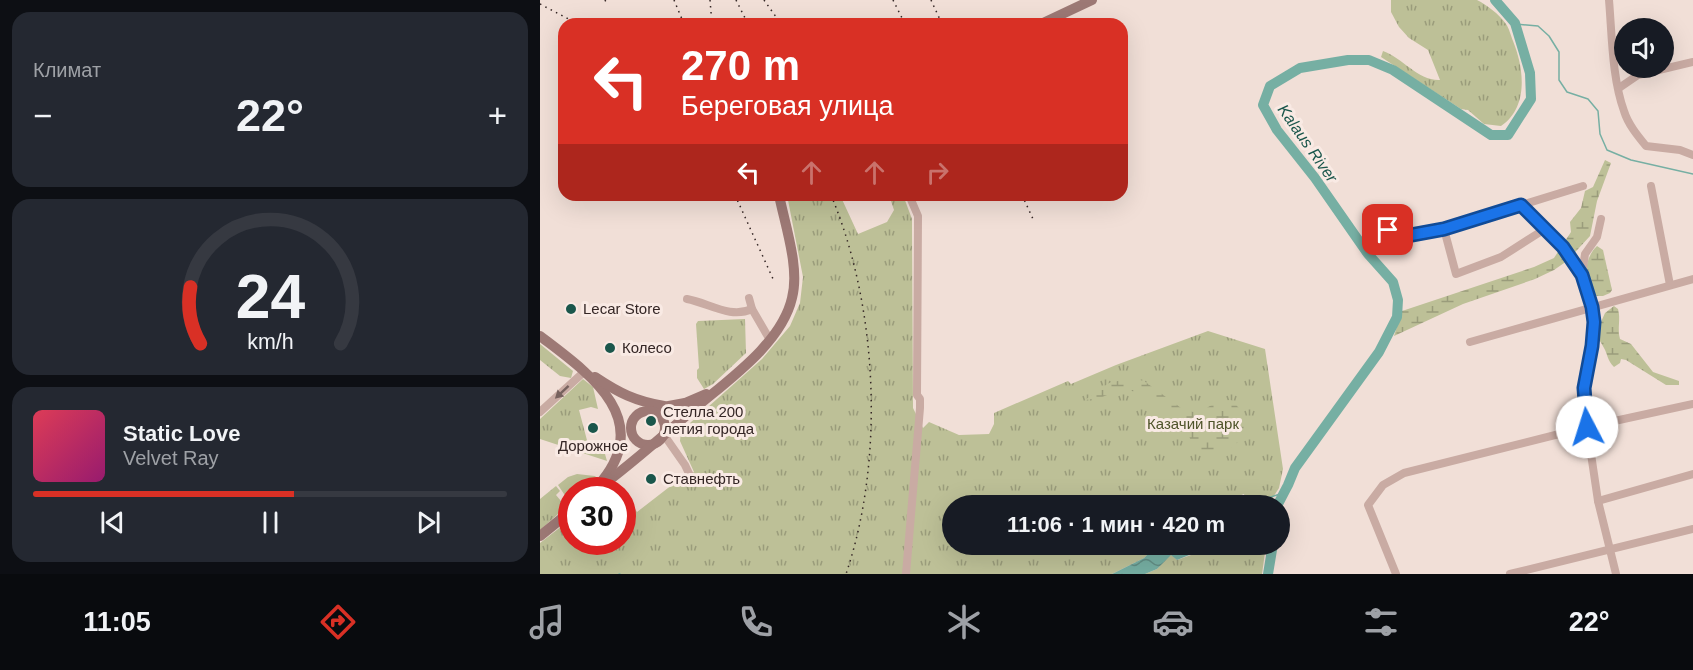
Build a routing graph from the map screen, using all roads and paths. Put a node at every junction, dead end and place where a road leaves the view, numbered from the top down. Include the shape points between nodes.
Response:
1 (1092, 0) edge
2 (1609, 0) edge
3 (1054, 18) edge
4 (1693, 62) edge
5 (1619, 88) junction
6 (1693, 155) edge
7 (1583, 186) dead end
8 (1651, 186) dead end
9 (780, 201) edge
10 (912, 201) edge
11 (1521, 205) junction
12 (1378, 211) dead end
13 (1601, 219) dead end
14 (1444, 229) junction
15 (1545, 229) junction
16 (1582, 275) junction
17 (1693, 279) edge
18 (1670, 285) junction
19 (749, 298) dead end
20 (687, 299) dead end
21 (1592, 307) junction
22 (752, 309) junction
23 (540, 336) edge
24 (770, 340) junction
25 (1470, 342) dead end
26 (585, 371) junction
27 (720, 387) junction
28 (1693, 404) edge
29 (664, 406) junction
30 (647, 411) junction
31 (540, 412) edge
32 (618, 415) junction
33 (1587, 427) junction
34 (631, 431) junction
35 (661, 438) junction
36 (619, 447) junction
37 (1693, 474) edge
38 (605, 477) edge
39 (612, 477) edge
40 (693, 482) dead end
41 (1598, 501) junction
42 (558, 521) edge
43 (1693, 529) edge
44 (540, 536) edge
45 (1609, 548) junction
46 (906, 574) edge
47 (1396, 574) edge
48 (1510, 574) edge
49 (1616, 574) edge

1 - 3 main road
2 - 5 street
4 - 5 street via 1638,75
5 - 6 street via 1624,111 1646,146
7 - 11 street
8 - 18 street
9 - 24 main road via 794,285 789,310
10 - 46 street via 918,216 920,408
11 - 14 street
11 - 15 street
12 - 14 street via 1388,230 1406,236
13 - 16 street via 1597,237 1585,254
14 - 15 street via 1456,274 1501,257
15 - 16 street
16 - 21 street
17 - 18 street
18 - 21 street
19 - 22 street
20 - 22 street via 726,311 742,313
21 - 25 street
21 - 33 street via 1592,346 1584,388
22 - 24 street
23 - 26 main road
24 - 27 main road
26 - 29 main road via 631,398
26 -> 31 street
26 - 32 main road
27 - 29 main road via 686,403
27 - 35 main road
28 - 33 street
29 - 30 main road
30 - 34 main road via 636,415
30 - 35 main road via 657,414 663,422
32 - 34 main road
32 - 36 main road
33 - 41 street
33 - 47 street via 1404,473 1383,485 1368,505
34 - 35 main road via 642,444 653,444
34 - 36 main road
35 - 39 main road
35 - 40 street via 685,465
36 - 38 main road via 614,466
37 - 41 street
41 - 45 street
42 - 44 main road
43 - 45 street
45 - 48 street
45 - 49 street

